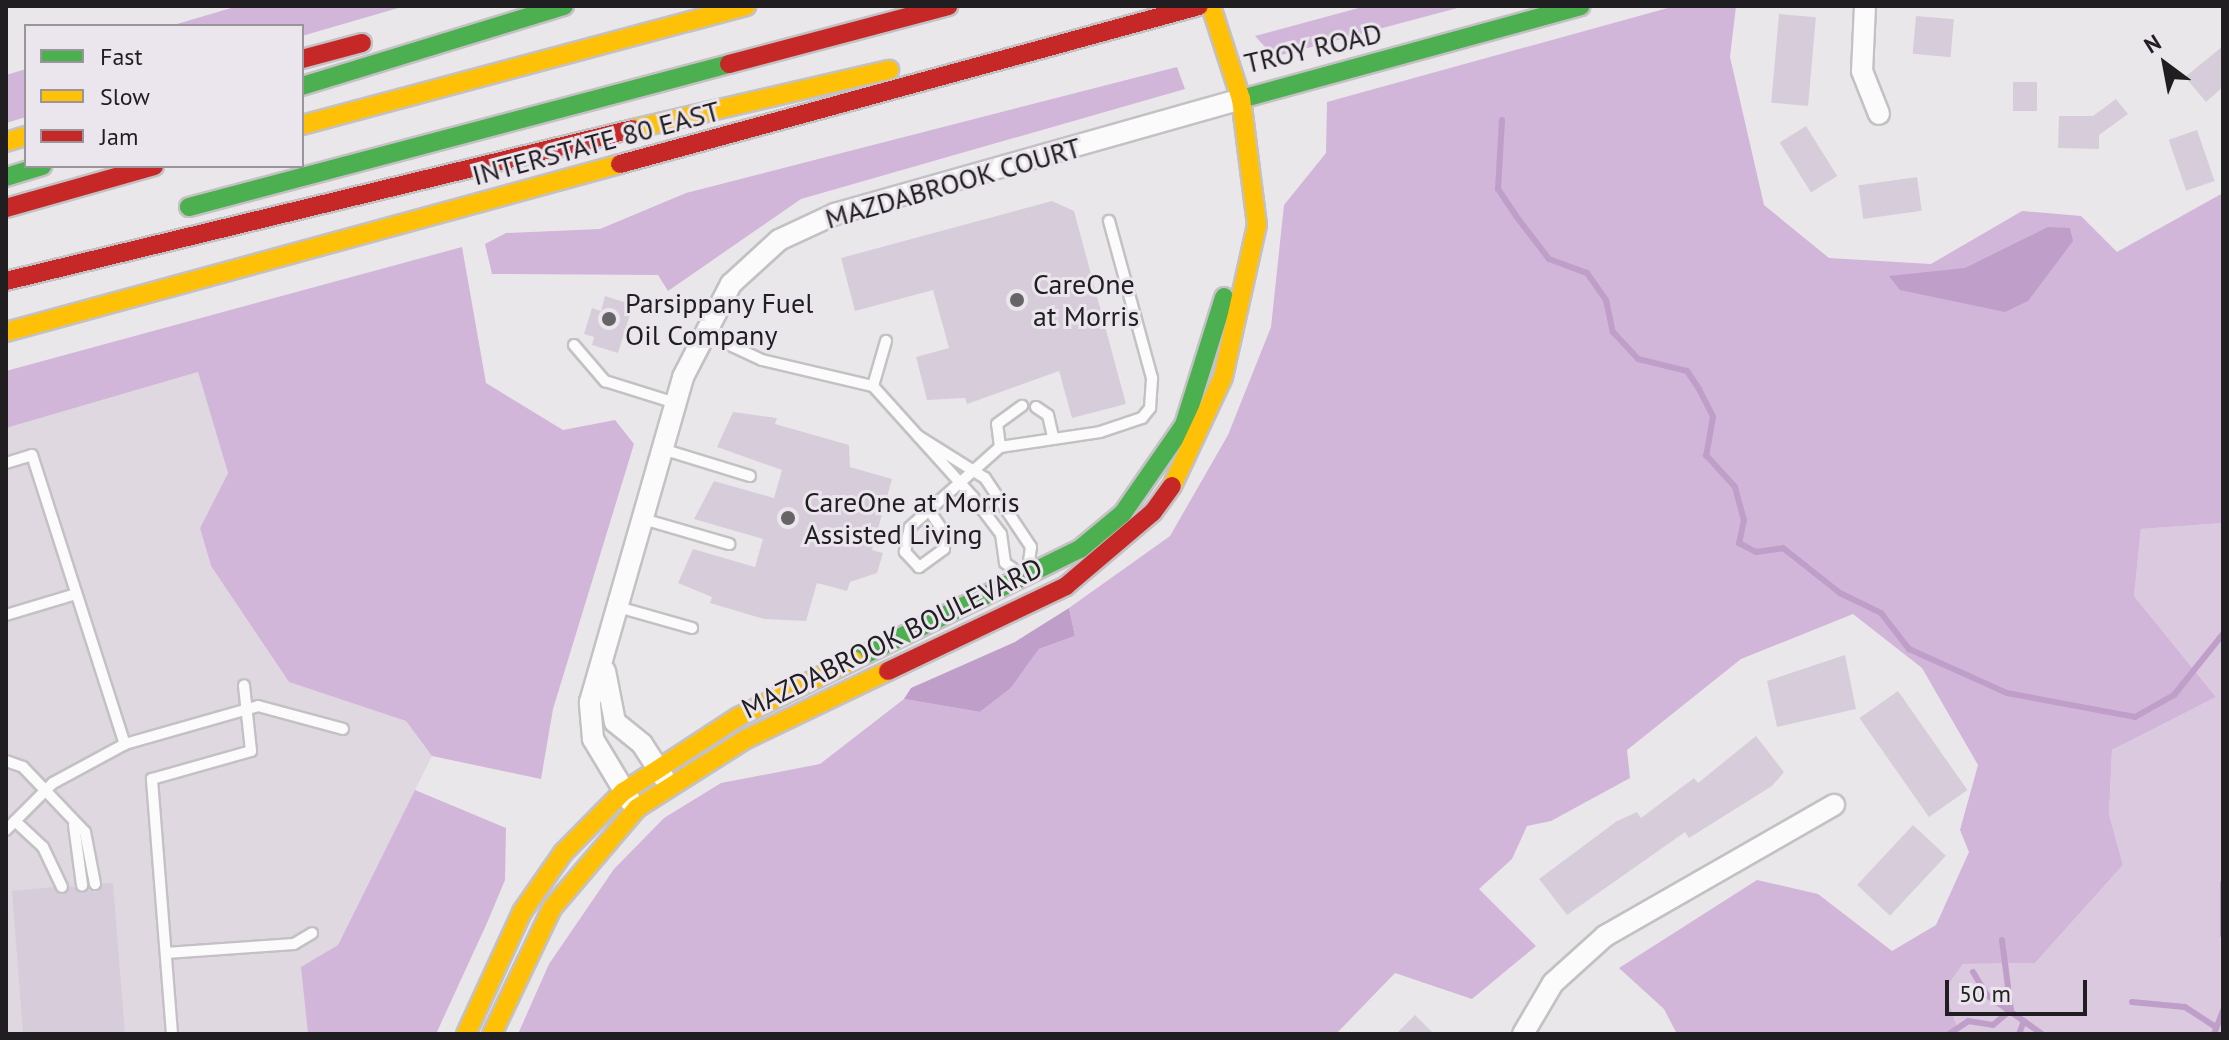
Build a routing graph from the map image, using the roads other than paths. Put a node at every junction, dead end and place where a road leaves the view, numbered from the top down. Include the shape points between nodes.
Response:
1 (498, 6) edge
2 (564, 6) edge
3 (746, 6) edge
4 (948, 6) edge
5 (1199, 6) edge
6 (1211, 6) edge
7 (1581, 6) edge
8 (1865, 6) edge
9 (1129, 25) junction
10 (408, 31) dead end
11 (378, 39) dead end
12 (304, 58) edge
13 (304, 85) edge
14 (1241, 99) junction
15 (1879, 114) dead end
16 (304, 124) edge
17 (35, 168) edge
18 (147, 168) edge
19 (6, 177) edge
20 (6, 208) edge
21 (172, 212) dead end
22 (1109, 221) dead end
23 (6, 281) edge
24 (6, 332) edge
25 (702, 332) junction
26 (886, 341) dead end
27 (574, 345) dead end
28 (873, 386) junction
29 (675, 403) junction
30 (1022, 406) dead end
31 (1036, 407) dead end
32 (906, 430) junction
33 (1053, 437) junction
34 (1000, 447) junction
35 (662, 449) junction
36 (6, 463) edge
37 (975, 469) junction
38 (750, 476) dead end
39 (959, 484) junction
40 (931, 513) junction
41 (643, 519) junction
42 (729, 544) dead end
43 (1027, 578) junction
44 (76, 594) junction
45 (1038, 599) junction
46 (618, 607) junction
47 (6, 615) edge
48 (692, 628) dead end
49 (605, 649) junction
50 (244, 685) dead end
51 (248, 709) junction
52 (343, 729) dead end
53 (125, 744) junction
54 (6, 761) edge
55 (656, 766) junction
56 (668, 785) junction
57 (45, 791) junction
58 (623, 792) junction
59 (1834, 805) dead end
60 (637, 808) junction
61 (70, 815) junction
62 (15, 821) junction
63 (6, 830) edge
64 (95, 884) dead end
65 (82, 885) dead end
66 (62, 887) dead end
67 (312, 933) dead end
68 (166, 953) junction
69 (172, 1034) edge
70 (466, 1034) edge
71 (492, 1034) edge
72 (1523, 1034) edge

1 - 10 main road
2 - 13 main road
3 - 16 main road
4 - 21 main road
5 - 9 main road, INTERSTATE 80 EAST
6 - 14 main road, TROY ROAD
7 - 14 main road, TROY ROAD
8 - 15 street via 1862,71
9 - 23 main road via 1096,22 239,219
9 - 24 main road, INTERSTATE 80 EAST
11 - 12 main road
14 - 25 street, MAZDABROOK COURT via 801,227 731,284
14 - 43 main road, MAZDABROOK BOULEVARD via 1242,216 1184,425 1123,513 1080,549
14 - 45 main road, MAZDABROOK BOULEVARD via 1257,225 1206,428 1153,512 1109,555
17 - 19 main road
18 - 20 main road
22 - 33 lane via 1155,397 1142,418 1070,440
25 - 28 lane via 762,360
25 - 29 street, MAZDABROOK COURT
26 - 28 lane
27 - 29 lane via 605,381
28 - 32 lane
29 - 35 street, MAZDABROOK COURT
30 - 34 lane via 997,424
31 - 33 lane via 1048,415
32 - 37 lane
32 - 39 lane
33 - 34 lane
34 - 37 lane
35 - 38 lane
35 - 41 street, MAZDABROOK COURT
36 - 44 lane via 32,455
37 - 39 lane
37 - 43 lane via 1031,547
39 - 40 lane
39 - 43 lane via 1001,534 1005,563
40 - 40 lane via 919,517 906,540 907,560 919,567 944,549 945,534
41 - 42 lane
41 - 46 street, MAZDABROOK COURT
43 - 45 lane
43 - 55 main road, MAZDABROOK BOULEVARD via 738,717
44 - 47 lane
44 - 53 lane
45 - 56 main road, MAZDABROOK BOULEVARD via 744,740
46 - 48 lane
46 - 49 street, MAZDABROOK COURT
49 - 55 street, MAZDABROOK COURT via 605,695 615,722
49 - 58 street, MAZDABROOK COURT via 590,702 593,739
50 - 51 lane
51 - 52 lane
51 - 53 lane
51 - 68 lane via 251,751 152,779
53 - 57 lane
54 - 57 lane
55 - 56 street, MAZDABROOK COURT
55 - 58 main road, MAZDABROOK BOULEVARD
56 - 60 main road, MAZDABROOK BOULEVARD
57 - 61 lane
57 - 62 lane
58 - 60 street, MAZDABROOK COURT
58 - 70 main road, MAZDABROOK BOULEVARD via 563,853 522,912
59 - 72 street via 1609,933 1553,983
60 - 71 main road, MAZDABROOK BOULEVARD via 538,930
61 - 64 lane via 85,832
61 - 65 lane
62 - 63 lane
62 - 66 lane via 43,847
67 - 68 lane via 294,944
68 - 69 lane

